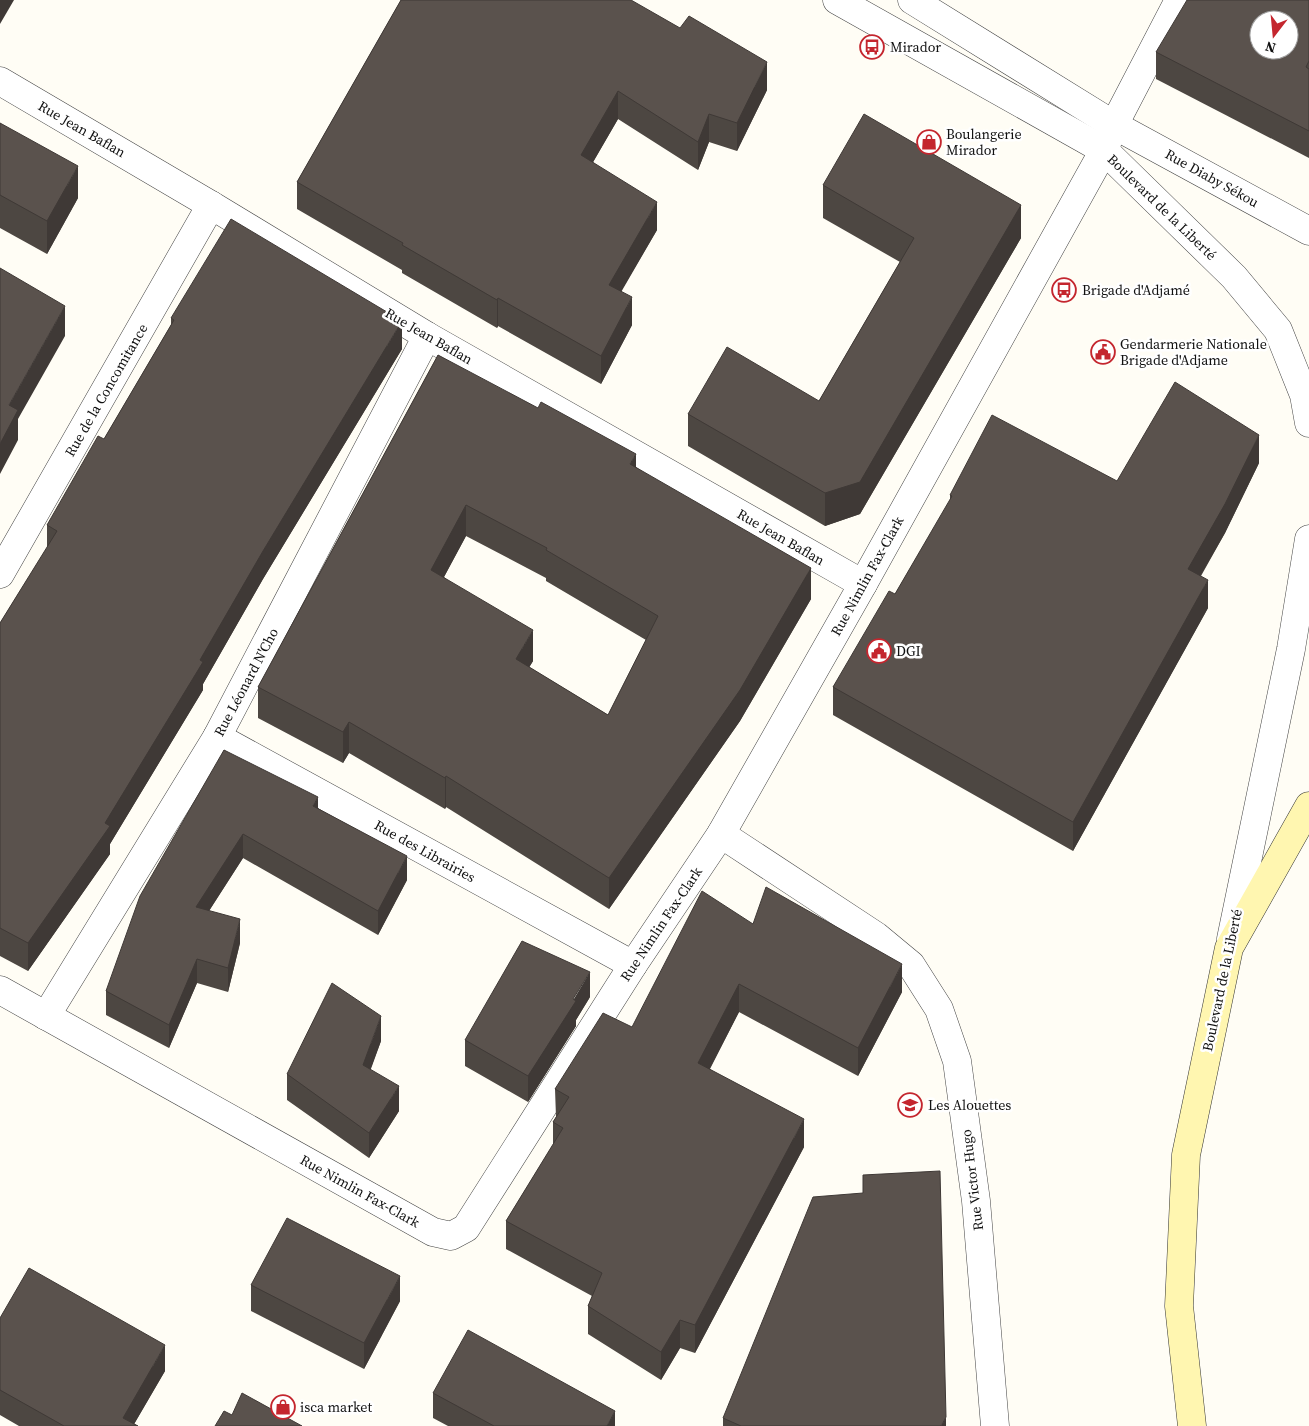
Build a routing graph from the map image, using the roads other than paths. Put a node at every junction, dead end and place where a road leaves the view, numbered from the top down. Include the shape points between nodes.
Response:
1 (837, 0) edge
2 (912, 0) edge
3 (1179, 0) edge
4 (0, 81) edge
5 (1114, 125) junction
6 (1104, 150) junction
7 (211, 205) junction
8 (1309, 231) edge
9 (427, 336) junction
10 (1309, 423) edge
11 (1309, 538) edge
12 (0, 574) edge
13 (863, 584) junction
14 (217, 737) junction
15 (1309, 806) edge
16 (721, 834) junction
17 (1229, 948) junction
18 (633, 964) junction
19 (0, 990) edge
20 (46, 1016) junction
21 (995, 1426) edge
22 (1192, 1426) edge

1 - 6 street, Boulevard de la Liberté
2 - 5 street
3 - 5 street, Rue Nimlin Fax-Clark
4 - 7 street, Rue Jean Baflan
5 - 6 street, Rue Nimlin Fax-Clark
5 - 8 street, Rue Diaby Sékou
6 - 10 street, Boulevard de la Liberté via 1234,277 1278,330 1304,395
6 - 13 street, Rue Nimlin Fax-Clark
7 - 9 street, Rue Jean Baflan
7 - 12 street, Rue de la Concomitance
9 - 13 street, Rue Jean Baflan
9 - 14 street, Rue Léonard N'Cho
11 - 17 street, Boulevard de la Liberté via 1291,649
13 - 16 street, Rue Nimlin Fax-Clark
14 - 18 street, Rue des Librairies
14 - 20 street, Rue Léonard N'Cho
15 - 17 main road
16 - 18 street, Rue Nimlin Fax-Clark
16 - 21 street, Rue Victor Hugo via 876,936 911,965 939,1009 957,1061 974,1183
17 - 22 main road, Boulevard de la Liberté via 1186,1155 1179,1306
18 - 20 street, Rue Nimlin Fax-Clark via 466,1228 451,1236 433,1232
19 - 20 street, Rue Nimlin Fax-Clark

